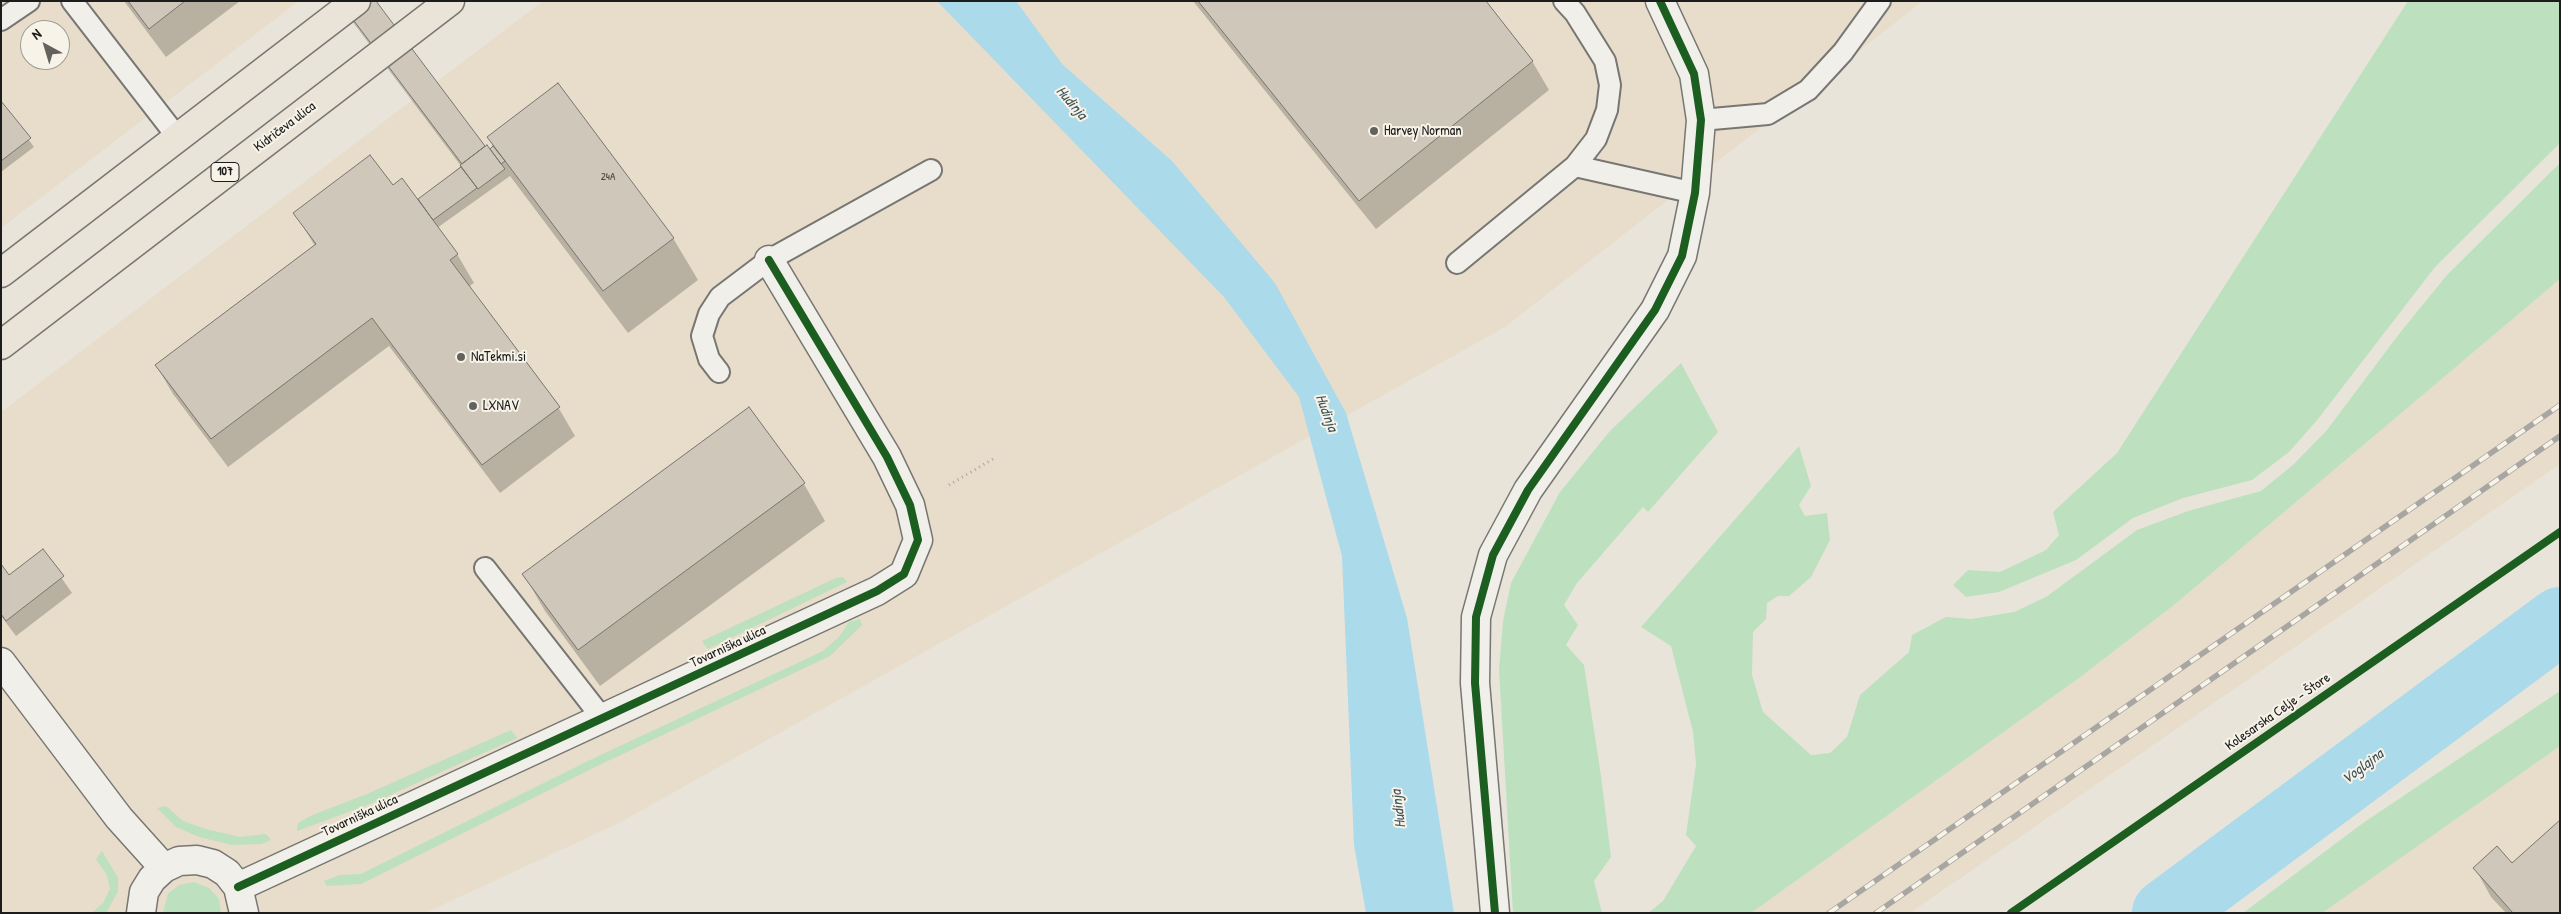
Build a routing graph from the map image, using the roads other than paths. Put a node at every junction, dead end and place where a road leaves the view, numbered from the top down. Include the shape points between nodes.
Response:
1 (29, 1) edge
2 (72, 1) edge
3 (356, 1) edge
4 (450, 1) edge
5 (1564, 1) edge
6 (1660, 1) edge
7 (1880, 1) edge
8 (1, 20) edge
9 (1701, 120) junction
10 (178, 138) junction
11 (1575, 166) junction
12 (931, 170) dead end
13 (1696, 193) junction
14 (769, 260) junction
15 (1457, 263) dead end
16 (1, 273) edge
17 (1, 345) edge
18 (719, 372) dead end
19 (485, 568) dead end
20 (1, 662) edge
21 (603, 719) junction
22 (164, 868) junction
23 (238, 887) junction
24 (141, 913) edge
25 (244, 913) edge
26 (1495, 913) edge

1 - 8 lane
2 - 10 lane
3 - 10 main road
4 - 17 main road, Kidričeva ulica / 107
5 - 11 lane via 1605,61 1610,84 1607,110 1596,139
6 - 9 street via 1694,74
7 - 9 lane via 1843,52 1808,90 1768,114
9 - 13 street
10 - 16 main road
11 - 13 lane
11 - 15 lane
12 - 14 lane
13 - 26 street via 1682,256 1655,310 1528,490 1493,555 1476,617 1475,683
14 - 18 lane via 720,298 709,314 702,336 709,359
14 - 21 street, Tovarniška ulica via 887,457 910,505 918,540 904,574 877,591
19 - 21 lane
20 - 22 street via 119,818
21 - 23 street, Tovarniška ulica
22 - 23 street via 197,860 213,864 227,873
22 - 24 street via 144,892
23 - 25 street

